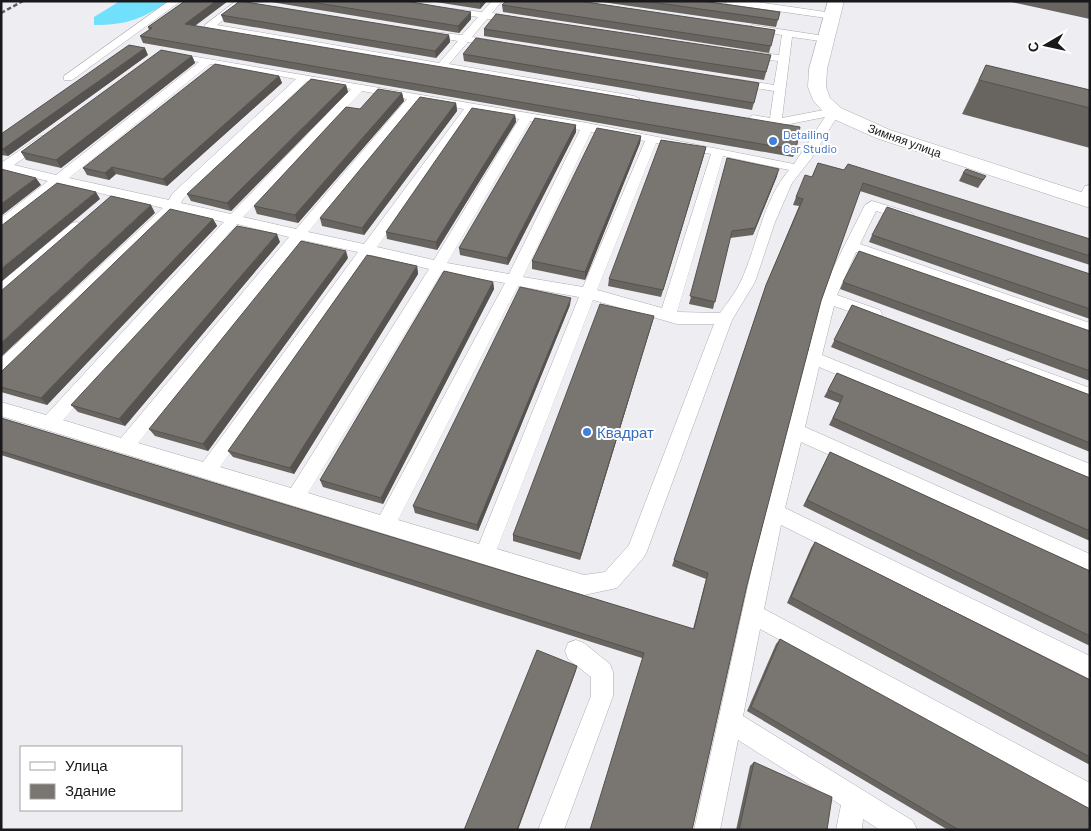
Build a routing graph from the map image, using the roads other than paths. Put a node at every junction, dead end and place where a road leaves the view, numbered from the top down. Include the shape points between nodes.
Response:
1 (176, 1) edge
2 (497, 1) edge
3 (728, 1) edge
4 (244, 3) edge
5 (437, 8) edge
6 (834, 8) edge
7 (485, 15) junction
8 (524, 21) edge
9 (738, 26) edge
10 (416, 31) edge
11 (787, 33) junction
12 (466, 38) junction
13 (826, 39) junction
14 (505, 45) edge
15 (735, 52) edge
16 (160, 53) edge
17 (784, 59) junction
18 (207, 61) junction
19 (442, 66) junction
20 (68, 78) dead end
21 (304, 78) junction
22 (721, 80) edge
23 (359, 88) junction
24 (780, 89) junction
25 (415, 97) junction
26 (648, 101) edge
27 (471, 107) junction
28 (834, 112) junction
29 (526, 117) junction
30 (746, 118) edge
31 (775, 123) junction
32 (587, 128) junction
33 (51, 133) edge
34 (652, 139) junction
35 (718, 152) junction
36 (2, 168) edge
37 (797, 168) junction
38 (58, 180) junction
39 (116, 193) junction
40 (1088, 197) edge
41 (102, 205) edge
42 (173, 206) junction
43 (87, 217) edge
44 (234, 220) junction
45 (920, 221) edge
46 (1, 225) edge
47 (299, 234) junction
48 (852, 246) junction
49 (367, 250) junction
50 (438, 266) junction
51 (514, 280) junction
52 (1, 290) edge
53 (588, 293) junction
54 (829, 298) junction
55 (668, 316) junction
56 (885, 318) edge
57 (724, 319) junction
58 (1090, 329) edge
59 (814, 358) junction
60 (996, 360) edge
61 (1, 368) edge
62 (1090, 395) edge
63 (1, 409) edge
64 (49, 424) junction
65 (795, 431) junction
66 (125, 446) junction
67 (206, 471) junction
68 (1090, 472) edge
69 (295, 498) junction
70 (775, 512) junction
71 (385, 525) junction
72 (485, 555) junction
73 (1090, 564) edge
74 (753, 614) junction
75 (576, 651) dead end
76 (1090, 668) edge
77 (730, 722) junction
78 (1090, 797) edge
79 (854, 799) junction
80 (552, 830) edge
81 (707, 830) edge
82 (849, 830) edge
83 (904, 830) edge

1 - 20 lane
2 - 7 lane
3 - 6 lane
4 - 19 lane via 209,27
5 - 7 lane
6 - 13 street, Зимняя улица
7 - 8 lane
7 - 12 lane
9 - 11 lane
10 - 12 lane
11 - 13 lane
11 - 17 lane
12 - 14 lane
12 - 19 lane
13 - 28 street, Зимняя улица via 817,87 822,100
15 - 17 lane
16 - 18 lane
17 - 24 lane
18 - 21 lane
18 - 38 lane
19 - 26 lane
21 - 23 lane
21 - 42 lane via 177,197
22 - 24 lane
23 - 25 lane
23 - 44 lane
24 - 31 lane
25 - 27 lane
25 - 47 lane
27 - 29 lane
27 - 49 lane
28 - 31 lane
28 - 37 lane
28 - 40 street, Зимняя улица via 883,134
29 - 32 lane
29 - 50 lane
30 - 31 lane
32 - 34 lane
32 - 51 lane
33 - 36 lane
34 - 35 lane
34 - 53 lane
35 - 37 lane
35 - 55 lane
36 - 38 lane
37 - 57 lane via 786,182 768,222 748,282
38 - 39 lane
38 - 46 lane
39 - 41 lane
39 - 42 lane
42 - 44 lane
42 - 61 lane
43 - 52 lane
44 - 47 lane
44 - 64 lane
45 - 48 lane via 872,205
47 - 49 lane
47 - 66 lane
48 - 54 lane
48 - 58 lane
49 - 50 lane
49 - 67 lane
50 - 51 lane
50 - 69 lane
51 - 53 lane
51 - 71 lane
53 - 55 lane
53 - 72 lane
54 - 56 lane
54 - 59 lane
55 - 57 lane
57 - 72 lane via 637,551 610,581 584,585
59 - 65 lane
59 - 68 lane
60 - 62 lane
63 - 64 lane
64 - 66 lane
65 - 70 lane
65 - 73 lane
66 - 67 lane
67 - 69 lane
69 - 71 lane
70 - 74 lane
70 - 76 lane
71 - 72 lane
74 - 77 lane
74 - 78 lane
75 - 80 lane via 602,672 602,696
77 - 79 lane
77 - 81 lane
79 - 82 lane
79 - 83 lane

